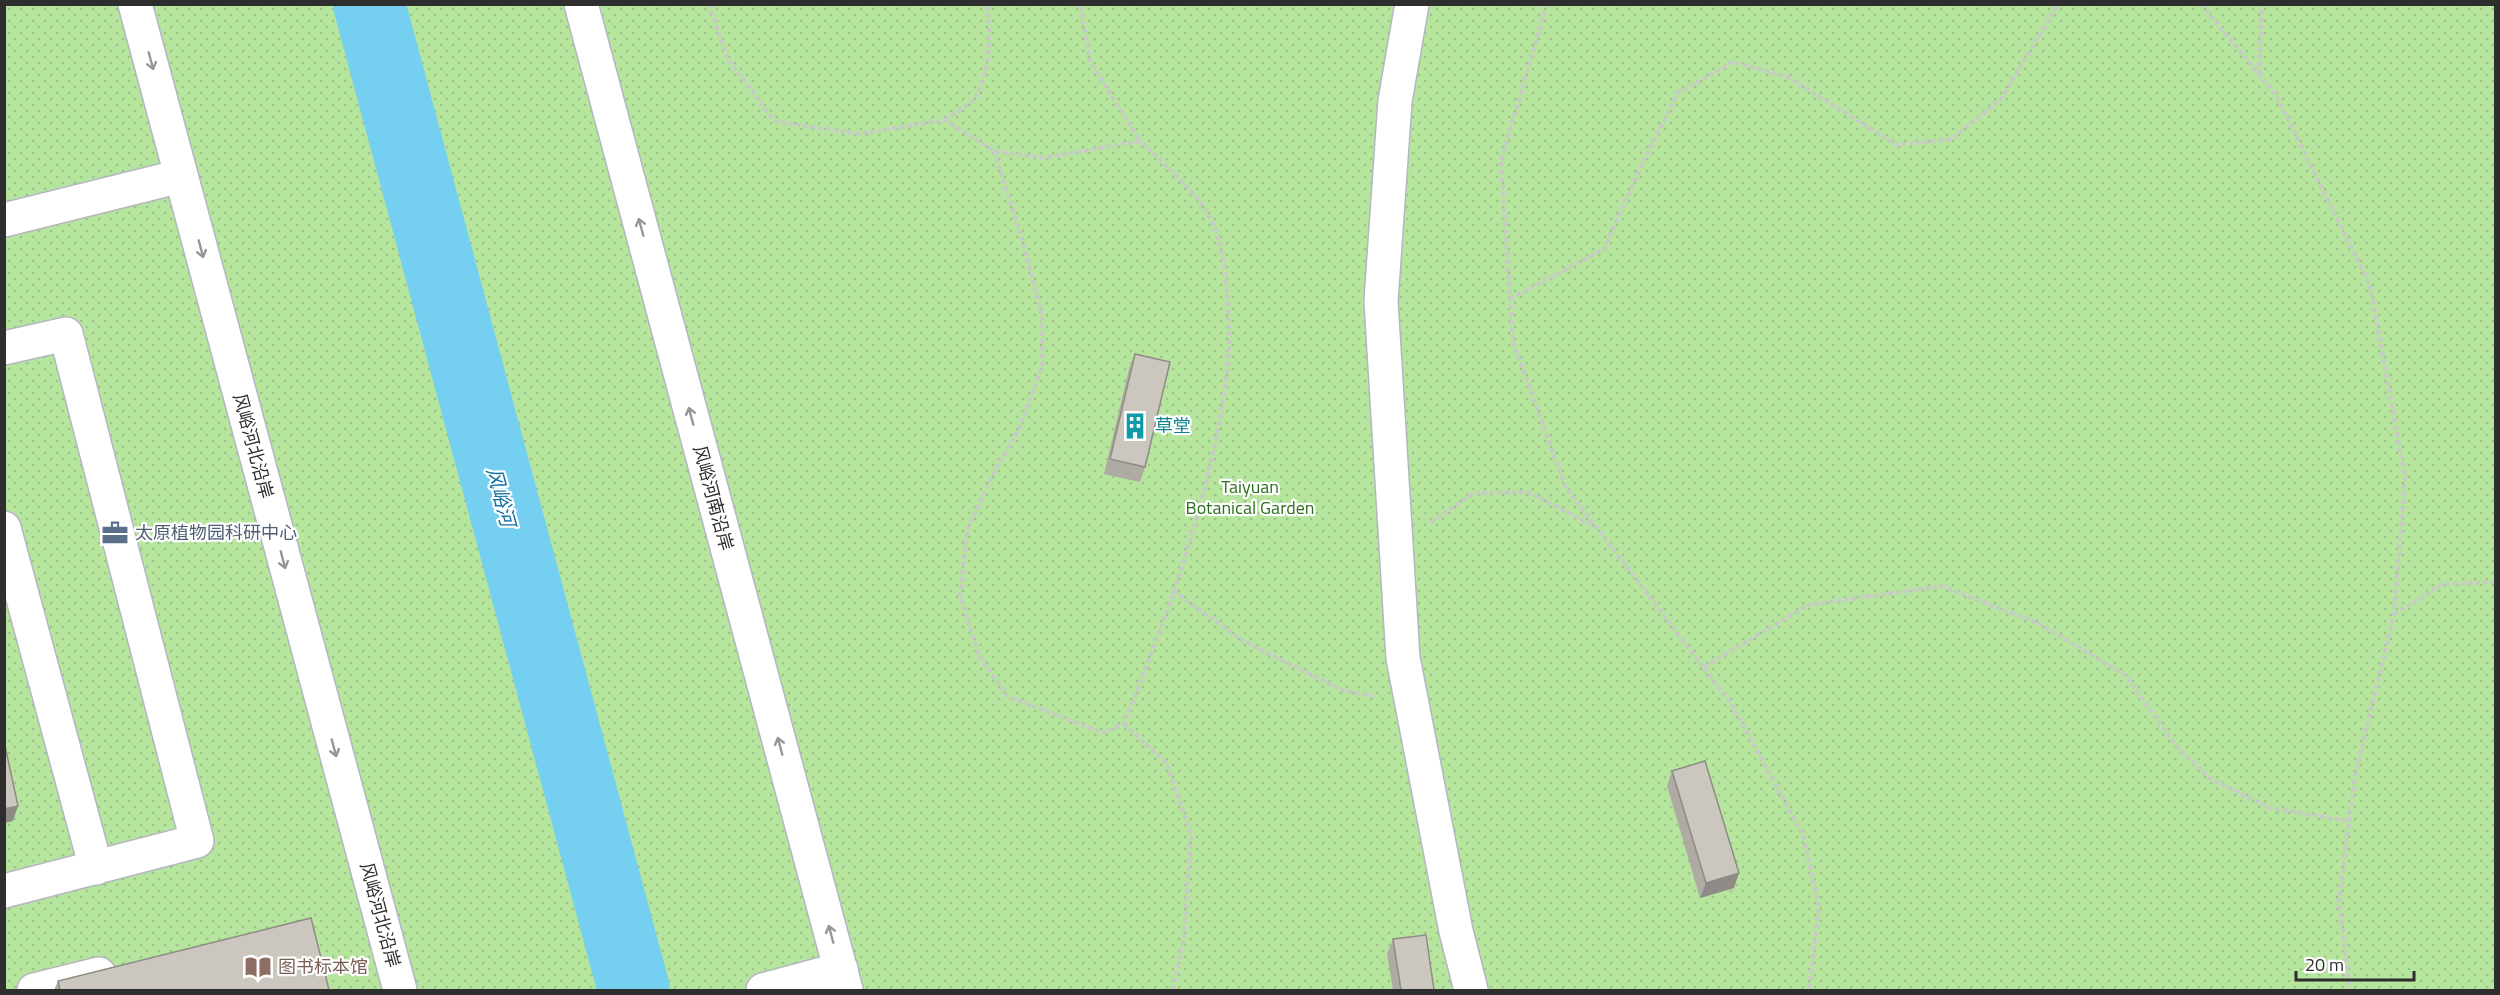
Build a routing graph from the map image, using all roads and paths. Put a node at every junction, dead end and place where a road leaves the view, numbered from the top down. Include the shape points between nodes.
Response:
1 (135, 4) edge
2 (581, 4) edge
3 (709, 4) edge
4 (986, 4) edge
5 (1080, 4) edge
6 (1412, 4) edge
7 (1547, 4) edge
8 (2058, 4) edge
9 (2201, 4) edge
10 (2262, 4) edge
11 (2259, 74) junction
12 (945, 120) junction
13 (1140, 141) junction
14 (994, 151) junction
15 (181, 176) junction
16 (4, 220) edge
17 (1510, 299) junction
18 (4, 348) edge
19 (4, 528) edge
20 (1597, 528) junction
21 (1396, 546) junction
22 (2496, 582) edge
23 (1173, 591) junction
24 (13, 600) edge
25 (2394, 614) junction
26 (1704, 667) junction
27 (1412, 704) junction
28 (1124, 724) junction
29 (2349, 821) junction
30 (96, 868) junction
31 (4, 891) edge
32 (124, 967) edge
33 (844, 980) edge
34 (34, 990) edge
35 (400, 990) edge
36 (764, 990) edge
37 (1173, 990) edge
38 (1471, 990) edge
39 (1809, 990) edge
40 (2350, 990) edge

1 -> 15 street, 风峪河北沿岸
33 -> 2 street, 风峪河南沿岸
3 - 12 path via 728,58 774,121 858,134
4 - 12 path via 987,70 973,100
5 - 13 path via 1090,62
6 - 21 street via 1395,101 1381,301
7 - 17 path via 1501,161
8 - 17 path via 2002,98 1952,139 1897,145 1788,76 1733,62 1678,93 1604,249
9 - 11 path
10 - 11 path
11 - 25 path via 2276,95 2370,285 2405,478
12 - 14 path
13 - 14 path via 1043,158
13 - 23 path via 1175,174 1211,218 1225,267 1229,346 1216,442
14 - 28 path via 1042,316 1042,366 1019,429 967,530 960,596 979,656 1007,696 1103,733
15 - 16 street
15 -> 35 street, 风峪河北沿岸
17 - 20 path via 1513,342 1564,486
18 - 30 street via 66,334 197,842
19 - 24 street
20 - 21 path via 1528,492 1474,493
20 - 26 path
21 - 27 street via 1403,658
22 - 25 path via 2443,584
23 - 27 path via 1245,642 1342,690
23 - 28 path
24 - 30 street
25 - 29 path via 2355,776
26 - 29 path via 1808,605 1942,586 2040,624 2125,675 2177,747 2209,778 2270,808
26 - 39 path via 1732,705 1803,835 1820,908
27 - 38 street
28 - 37 path via 1166,763 1191,834 1184,938
29 - 40 path via 2339,901
30 - 31 street
32 - 34 street
33 - 36 street

